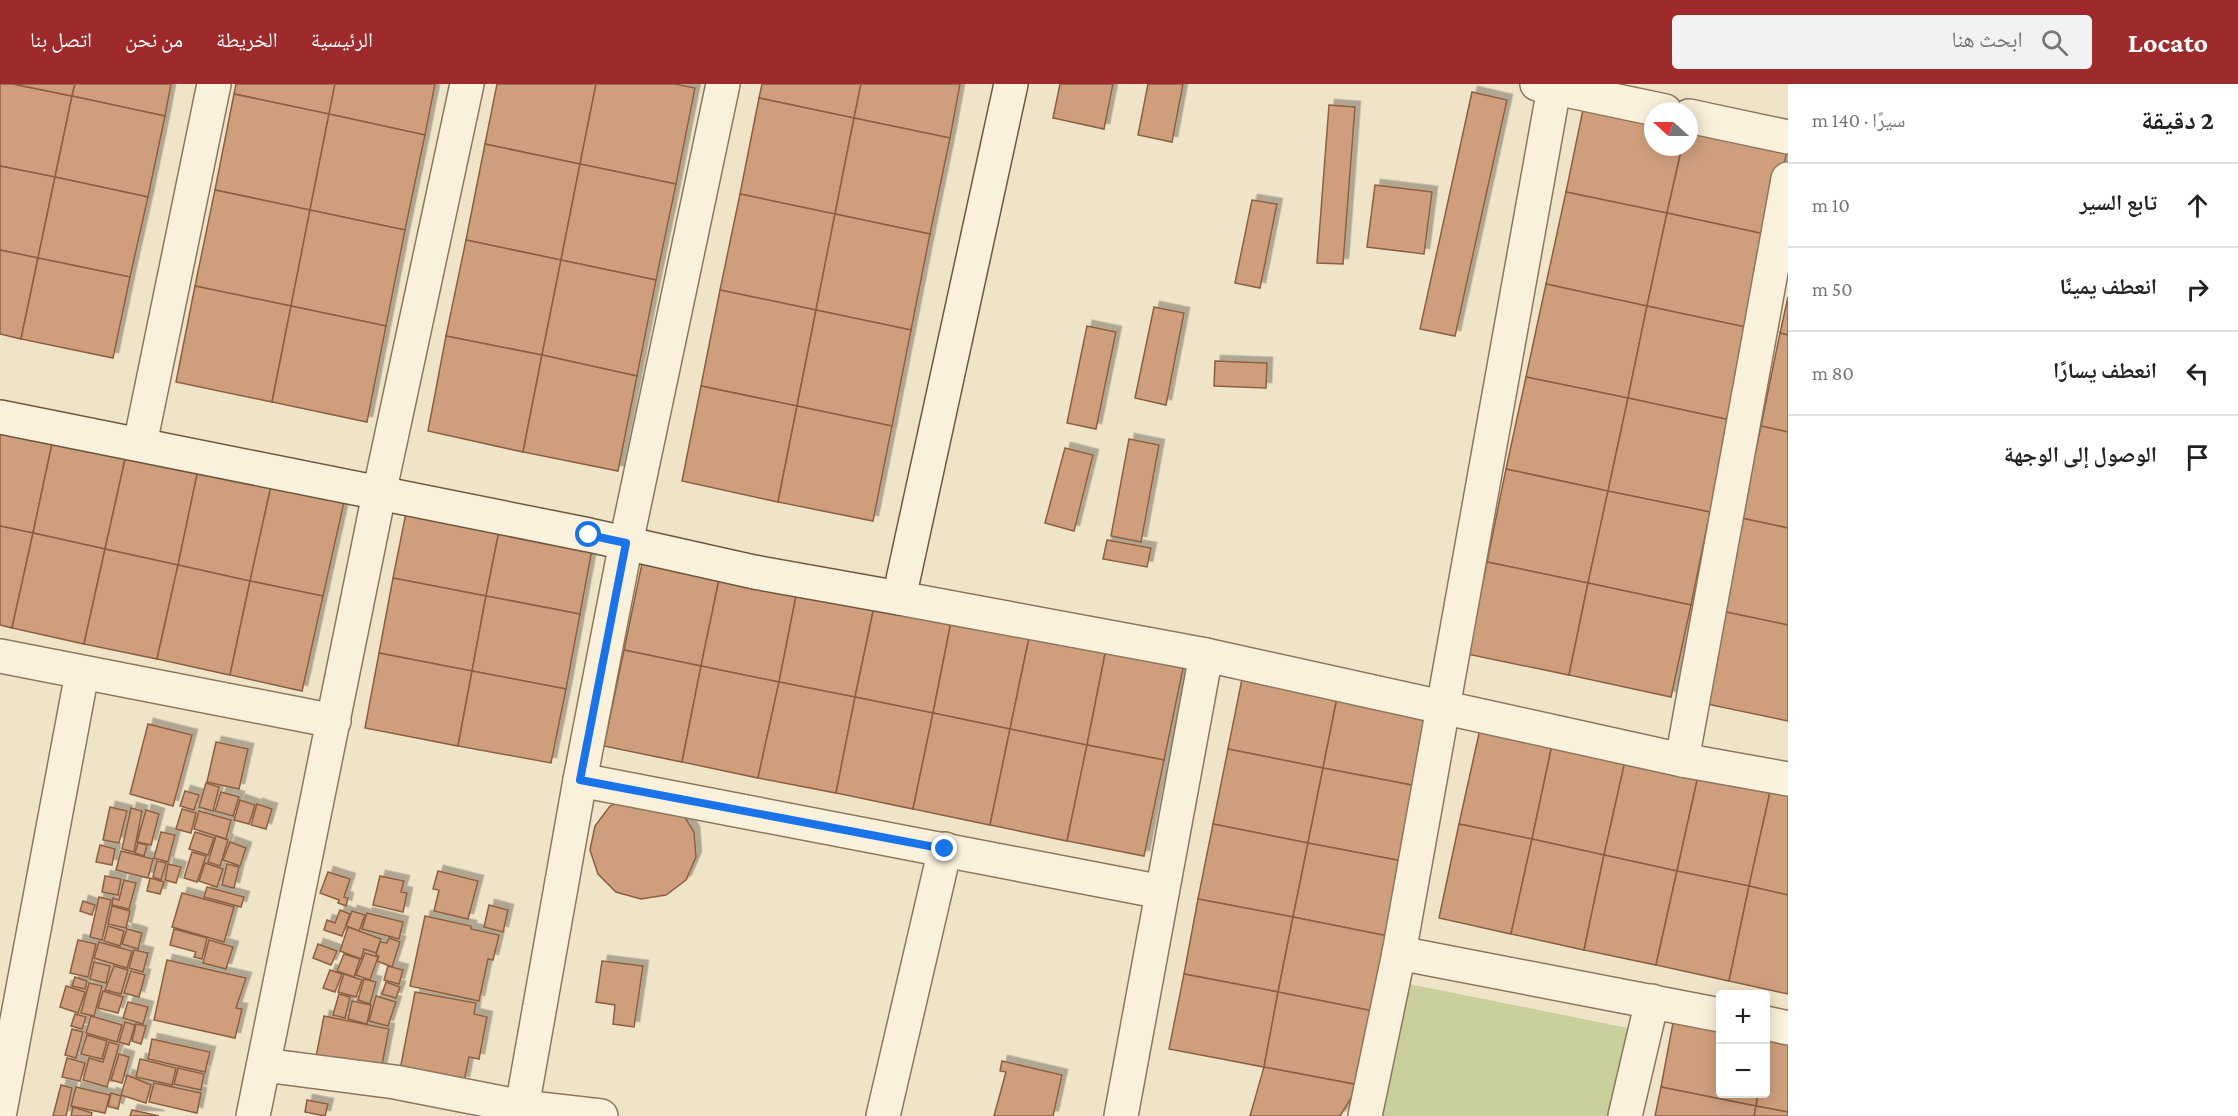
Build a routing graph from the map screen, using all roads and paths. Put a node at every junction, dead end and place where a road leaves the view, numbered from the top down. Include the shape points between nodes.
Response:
1 (214, 84) edge
2 (467, 84) edge
3 (723, 84) edge
4 (1011, 84) edge
5 (1545, 86) edge
6 (1644, 107) edge
7 (1698, 118) edge
8 (1788, 137) edge
9 (1788, 178) edge
10 (0, 417) edge
11 (140, 444) junction
12 (379, 494) junction
13 (626, 543) junction
14 (899, 598) junction
15 (1206, 655) junction
16 (0, 656) edge
17 (82, 673) junction
18 (1444, 706) junction
19 (334, 721) junction
20 (1682, 760) junction
21 (1788, 779) edge
22 (580, 780) junction
23 (945, 849) junction
24 (1162, 892) junction
25 (1399, 953) junction
26 (10, 1001) edge
27 (1652, 1001) junction
28 (1716, 1014) edge
29 (1770, 1024) edge
30 (1788, 1028) edge
31 (264, 1065) junction
32 (522, 1107) junction
33 (0, 1111) edge
34 (253, 1116) edge
35 (601, 1116) edge
36 (883, 1116) edge
37 (1121, 1116) edge
38 (1365, 1116) edge
39 (1624, 1116) edge

1 - 11 street
2 - 12 street
3 - 13 street
4 - 14 street
5 - 6 street
5 - 18 street
7 - 8 street
9 - 20 street
10 - 11 street
11 - 12 street
12 - 13 street
12 - 19 street
13 - 14 street via 754,572
13 - 22 street
14 - 15 street
15 - 18 street
15 - 24 street
16 - 17 street
17 - 19 street
17 - 26 street
18 - 20 street
18 - 25 street
19 - 31 street
20 - 21 street
22 - 23 street
22 - 32 street
23 - 24 street
23 - 36 street
24 - 37 street
25 - 27 street
25 - 38 street
26 - 33 street
27 - 28 street
27 - 39 street
29 - 30 street
31 - 32 street via 395,1082
31 - 34 street
32 - 35 street

